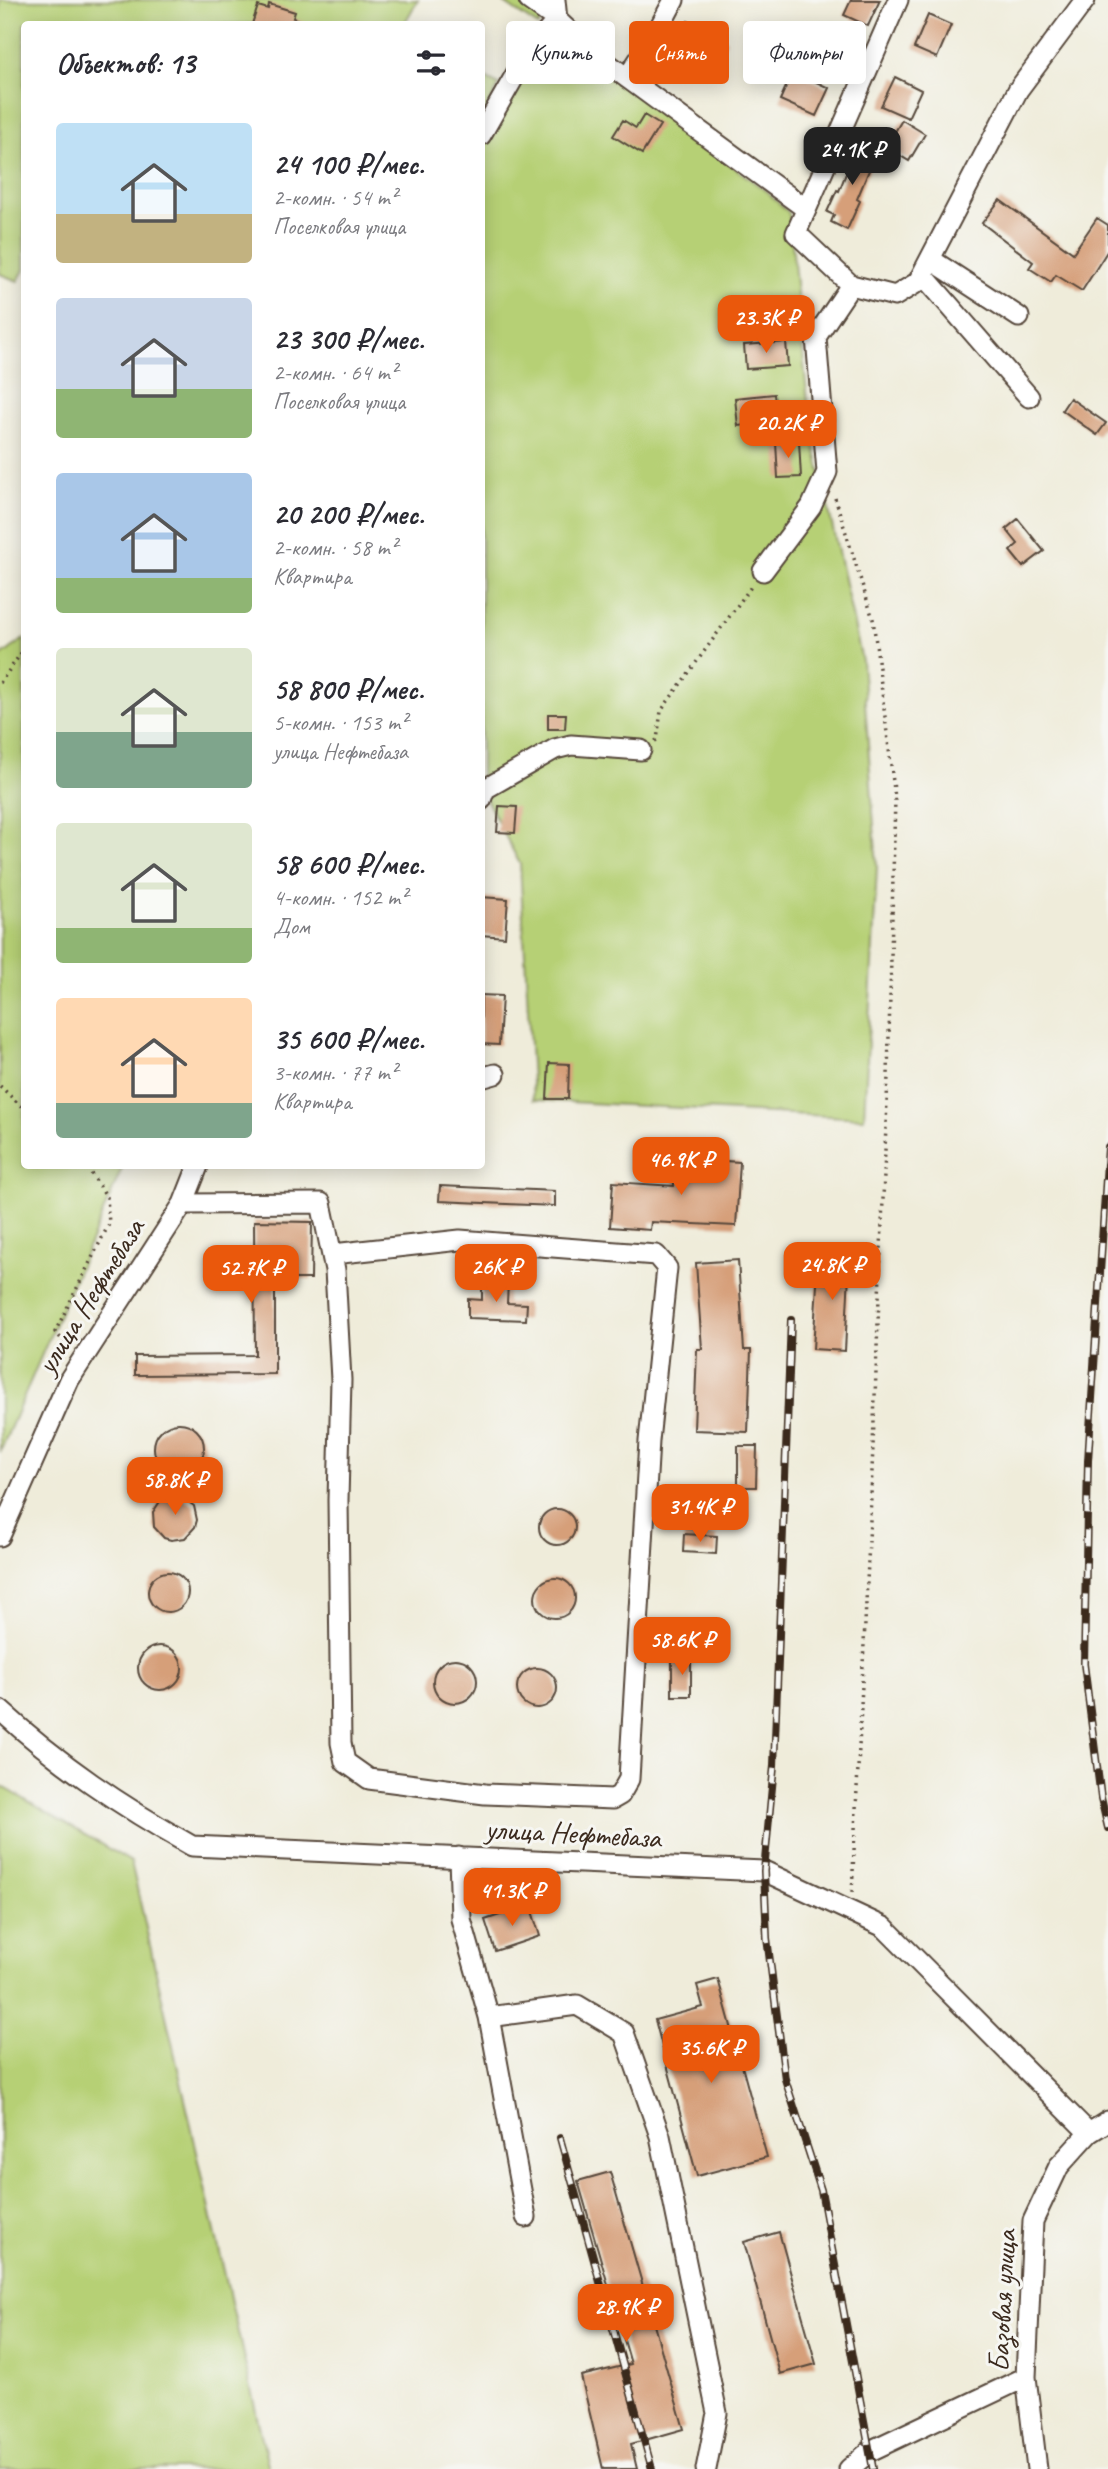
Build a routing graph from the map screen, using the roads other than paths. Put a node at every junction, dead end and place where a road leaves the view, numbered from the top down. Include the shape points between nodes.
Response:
1 (529, 0) edge
2 (555, 0) edge
3 (674, 0) edge
4 (898, 0) edge
5 (1085, 0) edge
6 (557, 20) junction
7 (627, 78) junction
8 (485, 128) edge
9 (805, 208) junction
10 (927, 267) junction
11 (851, 285) junction
12 (1019, 317) dead end
13 (1029, 397) dead end
14 (763, 571) road end
15 (641, 750) road end
16 (485, 789) edge
17 (197, 1169) edge
18 (183, 1204) junction
19 (333, 1254) junction
20 (0, 1536) edge
21 (0, 1710) edge
22 (458, 1857) junction
23 (489, 2017) junction
24 (1108, 2121) edge
25 (1089, 2133) junction
26 (526, 2217) dead end
27 (1026, 2378) junction
28 (706, 2469) edge
29 (849, 2469) edge
30 (1037, 2469) edge

1 - 6 street
2 - 6 street
3 - 7 street
4 - 9 street
5 - 10 street via 1018,90
6 - 7 street
6 - 8 street via 525,58
7 - 9 street
9 - 11 street via 796,233
10 - 11 street via 918,282 895,296
10 - 12 street
10 - 13 street
11 - 14 street via 816,337 827,472 811,507
15 - 16 street via 555,749
17 - 18 street, улица Нефтебаза
18 - 19 street via 321,1203
18 - 20 street, улица Нефтебаза via 69,1380
19 - 19 street via 341,1380 338,1500 345,1762 369,1779 485,1794 613,1799 629,1779 649,1441 667,1268 656,1255 460,1240
21 - 22 street, улица Нефтебаза via 36,1743 124,1807 192,1846
22 - 23 street via 461,1919
22 - 25 street, улица Нефтебаза via 764,1871 884,1927
23 - 26 street
23 - 28 street via 577,2005 624,2033 660,2136 717,2413
24 - 25 street, Базовая улица
25 - 27 street, Базовая улица via 1059,2166 1033,2221
27 - 29 street via 870,2451
27 - 30 street, Базовая улица

